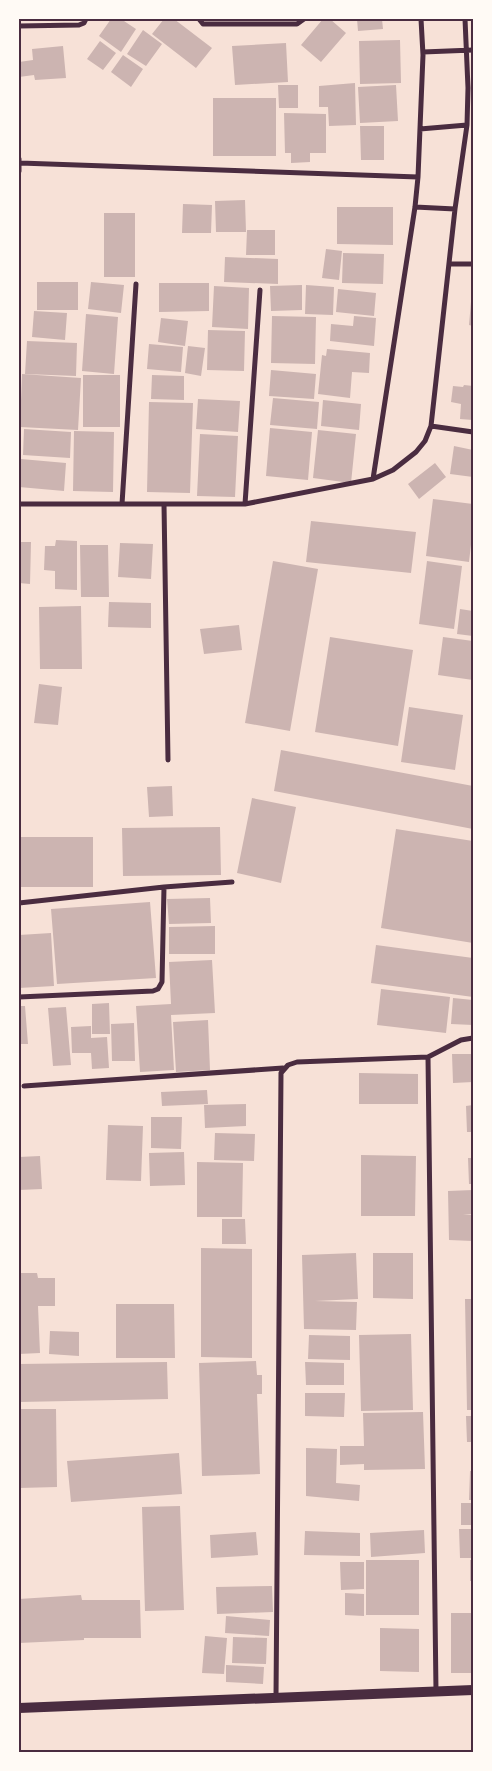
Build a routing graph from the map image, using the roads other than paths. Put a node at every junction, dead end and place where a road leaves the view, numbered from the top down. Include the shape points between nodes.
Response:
1 (86, 19) edge
2 (199, 19) edge
3 (304, 19) edge
4 (421, 19) edge
5 (465, 19) edge
6 (19, 26) edge
7 (473, 50) edge
8 (466, 51) junction
9 (422, 52) junction
10 (467, 125) junction
11 (420, 129) junction
12 (19, 161) edge
13 (19, 171) edge
14 (418, 177) junction
15 (415, 208) junction
16 (455, 209) junction
17 (450, 264) junction
18 (473, 264) edge
19 (136, 284) dead end
20 (260, 290) dead end
21 (430, 426) junction
22 (473, 432) edge
23 (372, 479) junction
24 (19, 504) edge
25 (122, 504) junction
26 (164, 504) junction
27 (245, 504) junction
28 (168, 760) dead end
29 (232, 882) dead end
30 (164, 887) junction
31 (19, 903) edge
32 (19, 997) edge
33 (473, 1038) edge
34 (428, 1057) junction
35 (286, 1066) junction
36 (24, 1086) dead end
37 (473, 1690) edge
38 (436, 1692) junction
39 (276, 1698) junction
40 (19, 1708) edge

1 - 6 street via 79,25
2 - 3 street via 203,24 296,24
4 - 9 street
5 - 8 street
7 - 8 street
8 - 9 street
8 - 10 street
9 - 11 street
10 - 11 street
10 - 16 street
11 - 14 street
12 - 13 street
12 - 14 street
14 - 15 street
15 - 16 street
15 - 23 street
16 - 17 street
17 - 18 street
17 - 21 street
19 - 25 street
20 - 27 street
21 - 22 street
21 - 23 street via 425,441 416,452 393,470
23 - 27 street
24 - 25 street
25 - 26 street
26 - 27 street
26 - 28 street
29 - 30 street
30 - 31 street
30 - 32 street via 162,982 158,989
33 - 34 street via 455,1042
34 - 35 street via 297,1062
34 - 38 street
35 - 36 street
35 - 39 street via 282,1073 281,1092
37 - 38 main road
38 - 39 main road
39 - 40 main road

